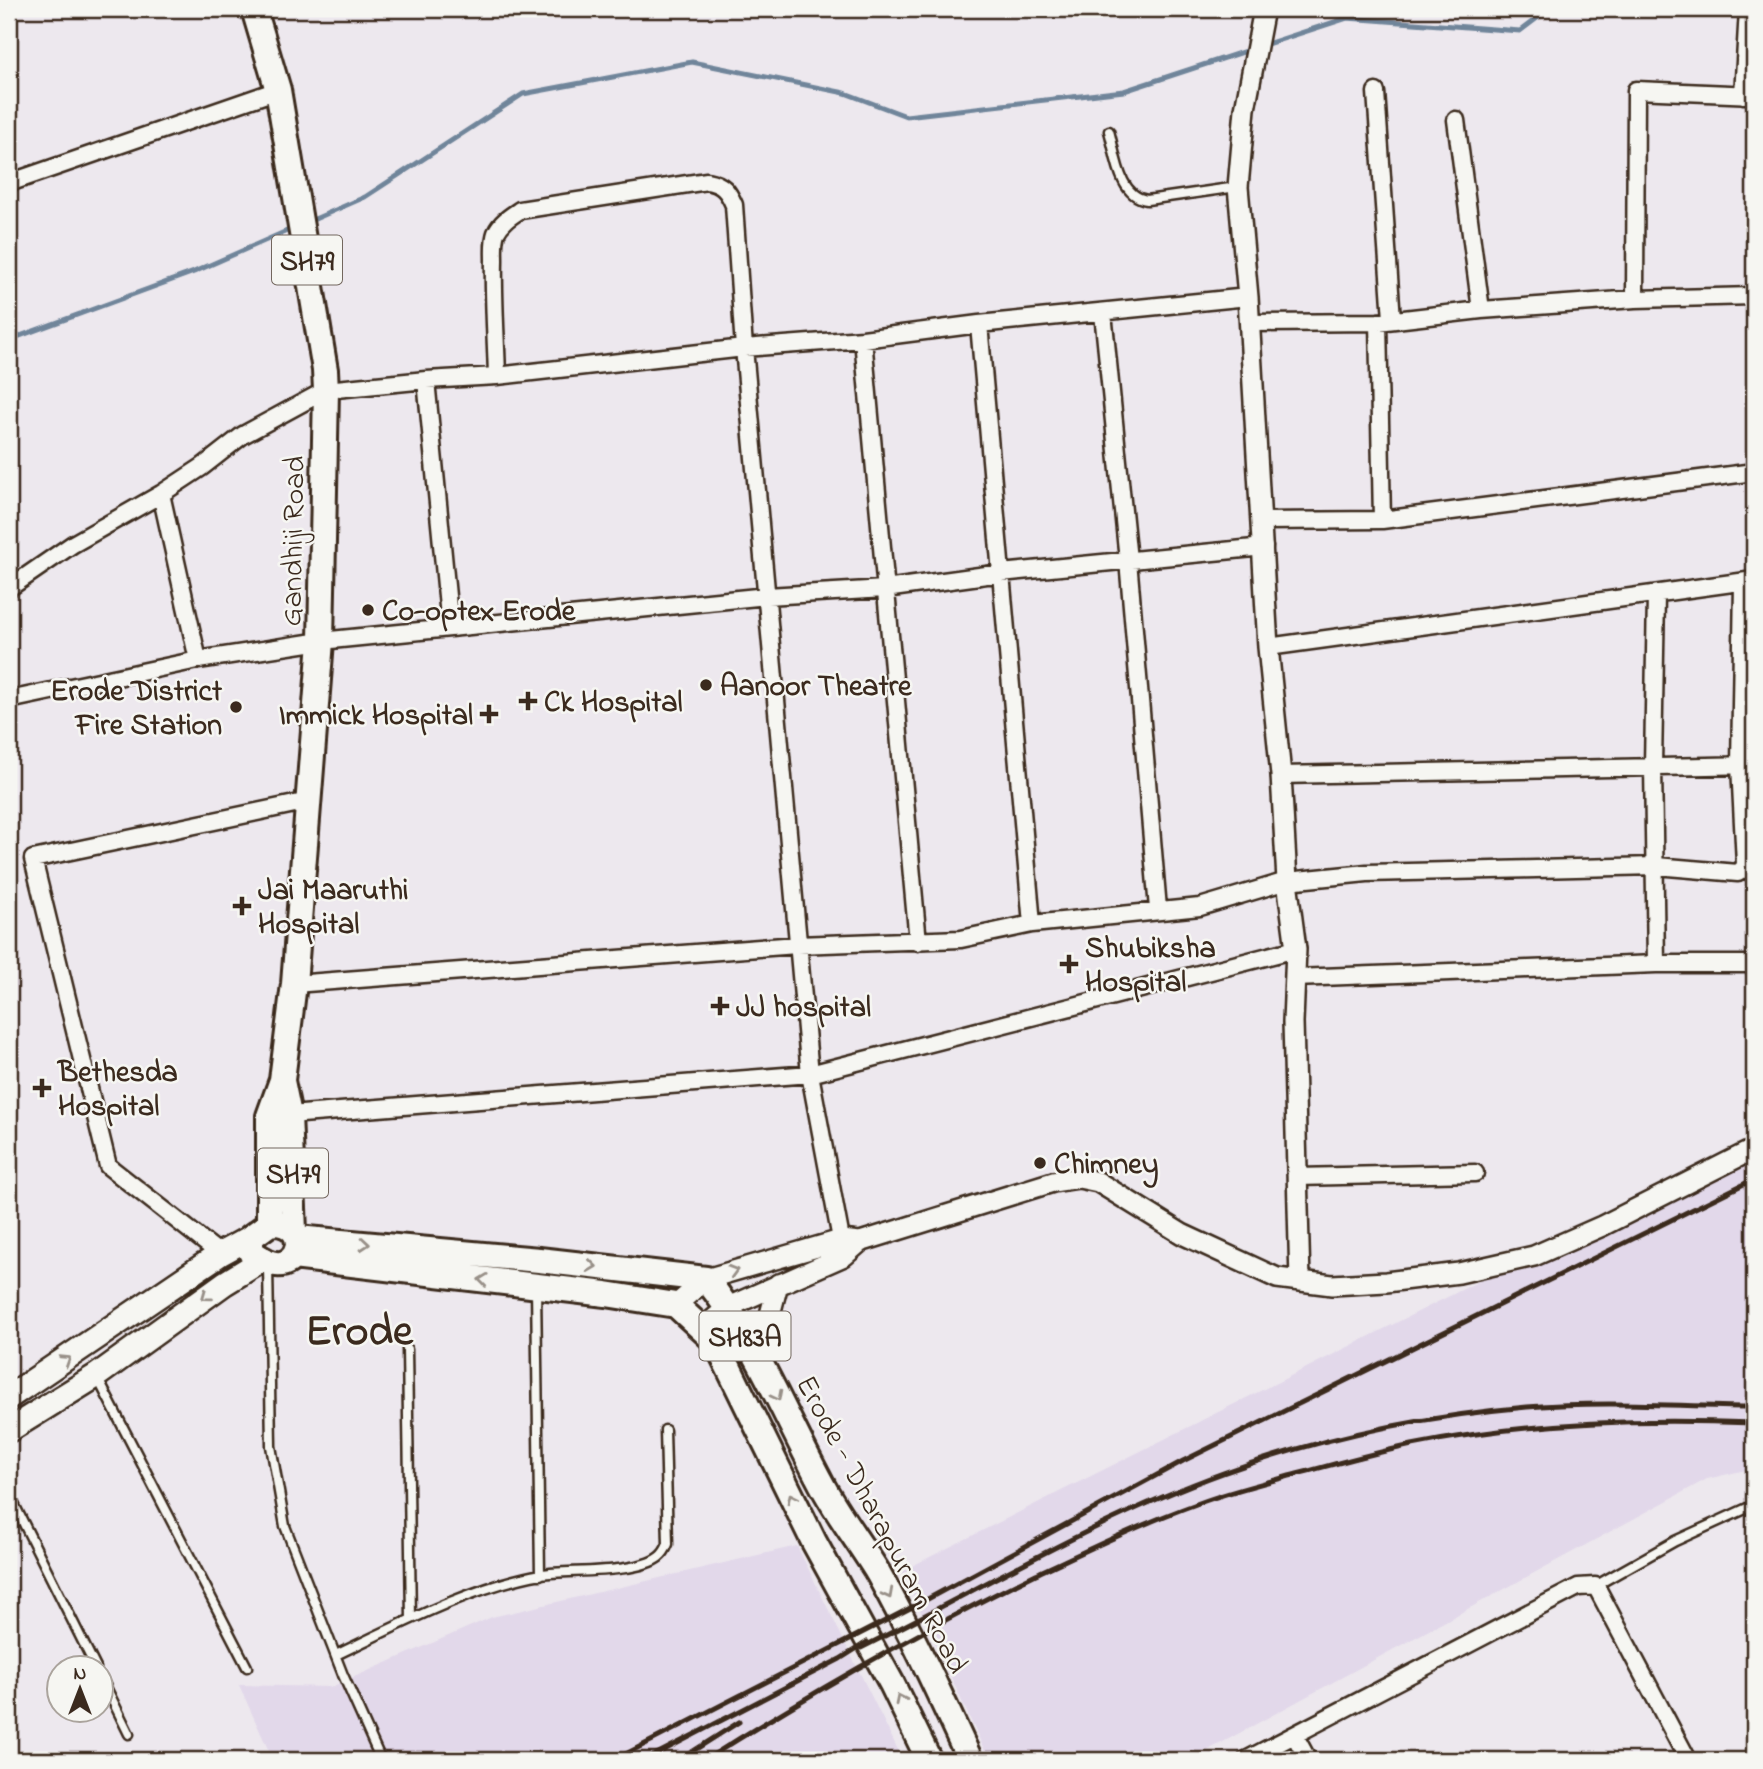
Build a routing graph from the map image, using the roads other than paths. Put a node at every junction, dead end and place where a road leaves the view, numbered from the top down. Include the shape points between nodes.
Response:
1 (254, 9) edge
2 (1264, 9) edge
3 (1748, 9) edge
4 (278, 90) junction
5 (1376, 92) dead end
6 (1749, 95) edge
7 (1456, 120) dead end
8 (1109, 131) dead end
9 (9, 183) edge
10 (1238, 187) junction
11 (1754, 296) edge
12 (1248, 297) junction
13 (1635, 299) junction
14 (1481, 310) junction
15 (1102, 313) junction
16 (1385, 320) junction
17 (1249, 323) junction
18 (979, 324) junction
19 (863, 339) junction
20 (744, 348) junction
21 (497, 376) junction
22 (326, 380) junction
23 (426, 380) junction
24 (1754, 472) edge
25 (160, 494) junction
26 (1382, 520) junction
27 (1262, 521) junction
28 (1264, 547) junction
29 (1128, 560) junction
30 (1001, 573) junction
31 (1748, 581) edge
32 (9, 588) edge
33 (886, 589) junction
34 (1656, 595) junction
35 (767, 596) junction
36 (450, 627) junction
37 (321, 641) junction
38 (1268, 647) junction
39 (198, 660) junction
40 (9, 700) edge
41 (1747, 765) edge
42 (1653, 766) junction
43 (1281, 775) junction
44 (309, 801) junction
45 (1656, 866) junction
46 (1287, 881) junction
47 (1158, 909) junction
48 (1032, 924) junction
49 (918, 942) junction
50 (797, 945) junction
51 (1297, 950) junction
52 (1656, 964) junction
53 (1754, 964) edge
54 (1295, 978) junction
55 (294, 984) junction
56 (810, 1073) junction
57 (282, 1080) junction
58 (289, 1115) junction
59 (1754, 1149) edge
60 (1475, 1173) dead end
61 (1297, 1177) junction
62 (260, 1230) junction
63 (295, 1242) junction
64 (849, 1246) junction
65 (220, 1254) junction
66 (266, 1261) junction
67 (706, 1279) junction
68 (1300, 1281) junction
69 (778, 1284) junction
70 (536, 1286) junction
71 (676, 1305) junction
72 (728, 1307) junction
73 (703, 1328) junction
74 (407, 1349) dead end
75 (763, 1367) junction
76 (96, 1376) junction
77 (9, 1397) edge
78 (9, 1430) edge
79 (665, 1430) dead end
80 (9, 1494) edge
81 (1754, 1505) edge
82 (1743, 1512) junction
83 (1754, 1512) edge
84 (540, 1575) junction
85 (1595, 1586) junction
86 (411, 1619) junction
87 (89, 1654) edge
88 (336, 1655) junction
89 (247, 1667) dead end
90 (116, 1708) edge
91 (129, 1734) dead end
92 (1295, 1736) junction
93 (381, 1760) edge
94 (929, 1760) edge
95 (970, 1760) edge
96 (1246, 1760) edge
97 (1308, 1760) edge
98 (1688, 1760) edge

1 - 4 main road, Gandhiji Road / SH79
2 - 10 street via 1245,109
3 - 6 street
4 - 9 street
4 - 22 main road, Gandhiji Road / SH79
5 - 16 street
6 - 13 street via 1636,90
7 - 14 street
8 - 10 lane via 1123,181 1140,199
10 - 12 street
11 - 13 street
12 - 15 street
12 - 17 street
13 - 14 street
14 - 16 street
15 - 18 street
15 - 29 street
16 - 17 street
16 - 26 street
17 - 27 street
18 - 19 street
18 - 30 street
19 - 20 street
19 - 33 street
20 - 21 street
20 - 21 street via 734,205 721,185 707,181 520,210 502,223 494,256
20 - 35 street
21 - 23 street
22 - 23 street
22 - 25 street
22 - 37 main road, Gandhiji Road / SH79
23 - 36 street
24 - 26 street
25 - 32 street via 73,544
25 - 39 street
26 - 27 street
27 - 28 street
28 - 29 street
28 - 38 street
29 - 30 street
29 - 47 street
30 - 33 street
30 - 48 street
31 - 34 street
31 - 41 street
33 - 35 street
33 - 49 street
34 - 38 street
34 - 42 street
35 - 36 street
35 - 50 street
36 - 37 street
37 - 39 street
37 - 44 main road, Gandhiji Road / SH79
38 - 43 street
39 - 40 street
41 - 42 street
41 - 45 street via 1743,869 1730,873
42 - 43 street
42 - 45 street
43 - 46 street
44 - 55 main road, Gandhiji Road / SH79
44 - 65 street via 33,859 108,1166
45 - 46 street via 1367,873
45 - 52 street
46 - 47 street via 1200,907
46 - 51 street
47 - 48 street
48 - 49 street via 961,939
49 - 50 street
50 - 55 street
50 - 56 street
51 - 54 street
51 - 56 street
52 - 53 street
52 - 54 street
54 - 61 street
55 - 57 main road, Gandhiji Road / SH79
56 - 58 street
56 - 64 street
57 - 58 main road, Gandhiji Road / SH79
57 - 62 main road, Gandhiji Road / SH79 via 269,1116
58 - 63 main road, Gandhiji Road / SH79
59 - 68 street via 1534,1256 1459,1273 1386,1282 1332,1285
60 - 61 street
61 - 68 street
62 - 63 main road, SH83A via 283,1223
62 - 65 main road
62 - 66 main road via 251,1252
63 - 66 main road, SH83A via 281,1264
63 -> 67 main road, SH83A via 526,1258
70 -> 63 main road, SH83A
67 -> 64 street
64 - 68 street via 1053,1182 1079,1178 1098,1182 1182,1234 1277,1278
64 - 69 street
77 -> 65 main road
66 -> 76 main road via 225,1283
66 - 88 lane via 276,1482 290,1541
67 - 71 street
67 - 72 main road, Erode - Dharapuram Road / SH83A
69 - 72 street
69 - 75 street via 766,1330
70 - 71 main road, SH83A
70 - 84 lane
71 - 73 main road, SH83A
72 - 73 street
72 - 75 main road, Erode - Dharapuram Road / SH83A
94 -> 73 main road, SH83A via 716,1342
74 - 86 lane
75 -> 95 main road, Erode - Dharapuram Road / SH83A via 822,1485 884,1585
76 - 78 main road
76 - 89 lane
79 - 84 lane via 665,1551 651,1561 626,1567
80 - 87 lane
81 - 82 lane
82 - 83 lane
82 - 85 lane via 1675,1541
84 - 86 lane
85 - 92 street via 1578,1587
85 - 98 street
86 - 88 lane
88 - 93 lane
90 - 91 lane
92 - 96 street
92 - 97 street

